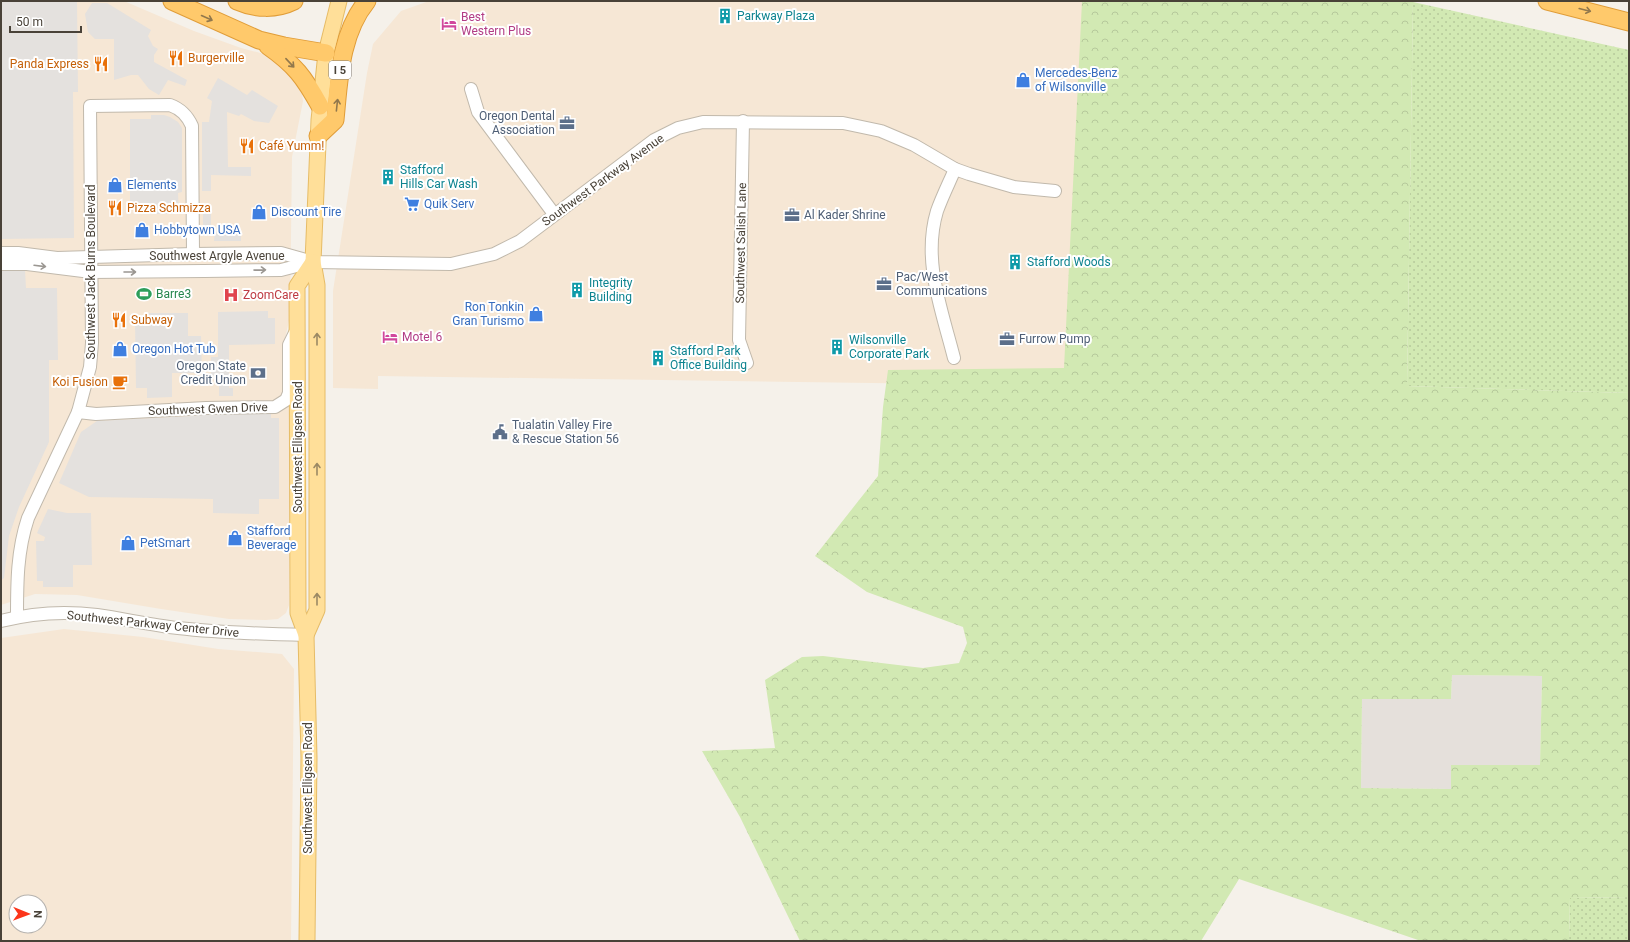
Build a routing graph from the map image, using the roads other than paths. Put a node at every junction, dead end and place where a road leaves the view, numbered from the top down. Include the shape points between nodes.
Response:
1 (172, 1) edge
2 (237, 1) edge
3 (294, 1) edge
4 (339, 1) edge
5 (367, 1) edge
6 (1547, 1) edge
7 (1629, 22) edge
8 (259, 40) junction
9 (326, 53) junction
10 (471, 89) dead end
11 (320, 106) junction
12 (743, 121) junction
13 (318, 136) junction
14 (955, 169) junction
15 (1055, 191) dead end
16 (554, 214) junction
17 (1, 253) edge
18 (193, 254) junction
19 (91, 257) junction
20 (313, 262) junction
21 (1, 264) edge
22 (91, 272) junction
23 (297, 328) junction
24 (954, 358) dead end
25 (747, 363) dead end
26 (78, 412) junction
27 (17, 617) junction
28 (1, 620) edge
29 (306, 635) junction
30 (307, 941) edge

1 -> 8 highway, I 5
2 - 3 highway via 269,8
4 - 9 main road, Southwest Elligsen Road
13 -> 5 highway, I 5 via 335,120 346,41
6 -> 7 highway
8 - 9 highway, I 5
8 -> 11 highway, I 5 via 286,58 304,78
9 - 11 main road, Southwest Elligsen Road
10 - 16 street via 478,112
11 - 13 main road, Southwest Elligsen Road
12 - 14 street, Southwest Parkway Avenue via 843,123 882,131 914,145
12 - 16 street, Southwest Parkway Avenue via 703,122 672,131 654,140
12 - 25 street, Southwest Salish Lane via 739,340
13 - 20 main road, Southwest Elligsen Road
14 - 15 street, Southwest Parkway Avenue via 1008,186
14 - 24 street via 937,212 931,244 933,277
16 - 20 street, Southwest Parkway Avenue via 520,241 494,254 451,264
17 - 19 street, Southwest Argyle Avenue via 57,258
18 - 19 street, Southwest Argyle Avenue
18 - 19 street, Southwest Jack Burns Boulevard via 192,126 185,114 179,108 170,105 90,106
18 - 20 street, Southwest Argyle Avenue via 281,253
19 - 22 street, Southwest Jack Burns Boulevard
22 -> 20 street, Southwest Argyle Avenue via 281,270
20 - 23 main road, Southwest Elligsen Road via 297,286
29 -> 20 main road, Southwest Elligsen Road via 317,610 317,285
21 -> 22 street, Southwest Argyle Avenue via 27,264
22 - 26 street, Southwest Jack Burns Boulevard via 90,367
23 - 26 street, Southwest Gwen Drive via 288,345 289,393 286,400 275,407 96,414
23 - 29 main road, Southwest Elligsen Road via 298,612
26 - 27 street, Southwest Jack Burns Boulevard via 22,536 17,574
27 - 28 street, Southwest Parkway Center Drive
27 - 29 street, Southwest Parkway Center Drive via 56,613 83,614 180,629 240,634
29 - 30 main road, Southwest Elligsen Road via 309,758

